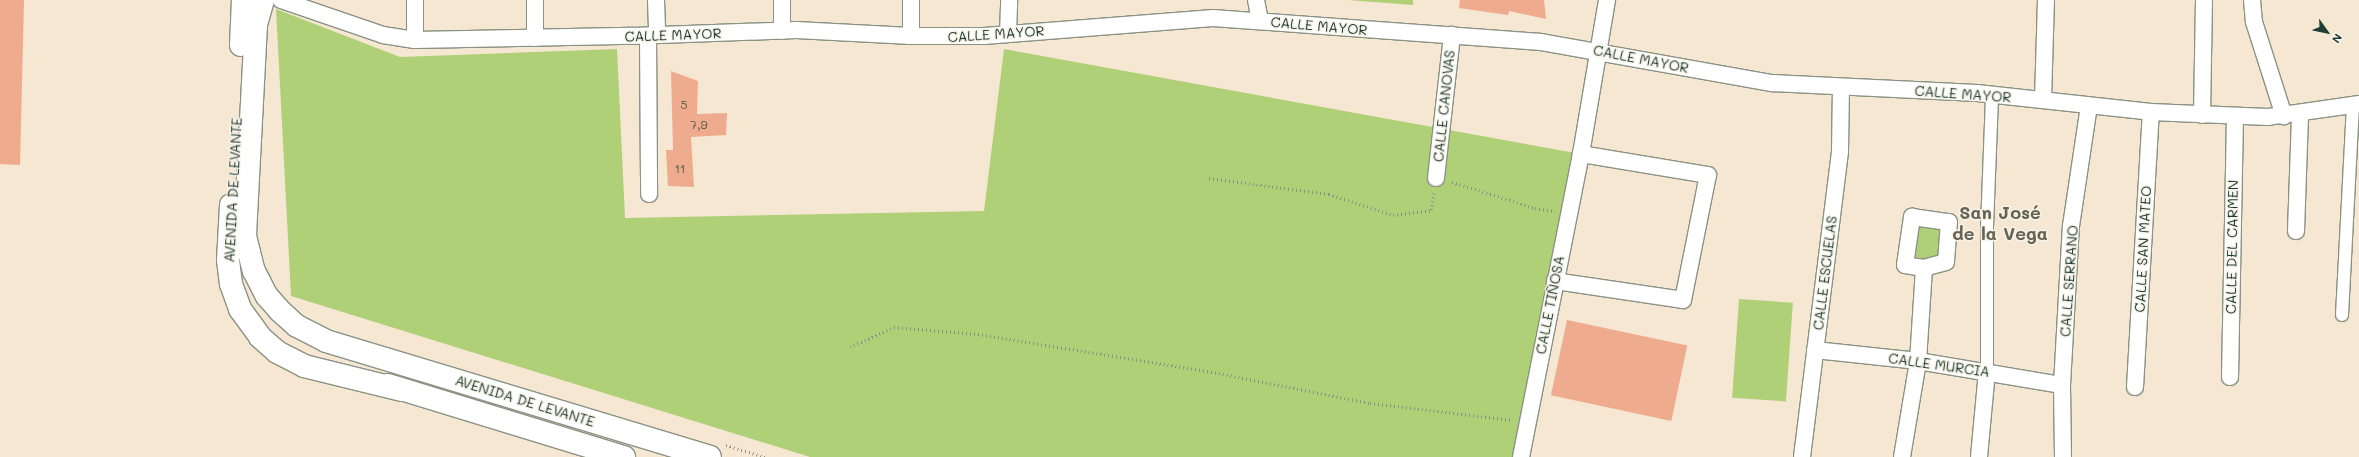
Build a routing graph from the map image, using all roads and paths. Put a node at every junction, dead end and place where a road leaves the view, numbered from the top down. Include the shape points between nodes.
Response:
1 (243, 0) edge
2 (263, 0) edge
3 (281, 0) edge
4 (414, 0) edge
5 (535, 0) edge
6 (656, 0) edge
7 (782, 0) edge
8 (911, 0) edge
9 (1009, 0) edge
10 (1256, 0) edge
11 (1607, 0) edge
12 (2046, 0) edge
13 (2204, 0) edge
14 (2252, 0) edge
15 (296, 3) edge
16 (1260, 21) junction
17 (782, 30) junction
18 (1008, 34) junction
19 (652, 35) junction
20 (1452, 35) junction
21 (911, 36) junction
22 (535, 38) junction
23 (415, 40) junction
24 (1599, 51) junction
25 (1841, 88) junction
26 (1992, 94) junction
27 (2042, 100) junction
28 (2356, 104) edge
29 (2089, 106) junction
30 (2151, 112) junction
31 (2300, 114) junction
32 (2202, 115) junction
33 (2284, 116) junction
34 (2235, 117) junction
35 (1581, 154) junction
36 (1209, 178) dead end
37 (1436, 178) junction
38 (649, 194) dead end
39 (1568, 214) junction
40 (2296, 232) dead end
41 (1924, 268) dead end
42 (1554, 281) junction
43 (2342, 315) dead end
44 (340, 345) junction
45 (850, 347) dead end
46 (1815, 350) junction
47 (1918, 360) junction
48 (1986, 371) junction
49 (2230, 377) dead end
50 (2062, 385) junction
51 (2136, 386) dead end
52 (402, 390) junction
53 (1528, 422) junction
54 (715, 450) edge
55 (624, 457) edge
56 (765, 457) edge
57 (1521, 457) edge
58 (1802, 457) edge
59 (1902, 457) edge
60 (1979, 457) edge
61 (2063, 457) edge

1 - 52 main road, AVENIDA DE LEVANTE via 228,255 236,300 244,317 260,337 289,359 330,374
2 - 44 main road, AVENIDA DE LEVANTE via 256,25 246,193 245,236 248,254 262,288 285,317 306,332
3 - 15 street, CALLE MAYOR
4 - 23 street
5 - 22 street
6 - 19 street
7 - 17 street
8 - 21 street
9 - 18 street
10 - 16 street
11 - 24 street, CALLE TIÑOSA
12 - 27 street
13 - 32 street
14 - 33 street via 2254,22
15 - 23 street, CALLE MAYOR via 383,35
16 - 18 street, CALLE MAYOR via 1193,19
16 - 20 street, CALLE MAYOR via 1348,30
17 - 19 street, CALLE MAYOR
17 - 21 street, CALLE MAYOR via 834,30
18 - 21 street, CALLE MAYOR
19 - 22 street, CALLE MAYOR
19 - 38 street
20 - 24 street, CALLE MAYOR via 1541,42
20 - 37 street, CALLE CANOVAS
22 - 23 street, CALLE MAYOR
24 - 25 street, CALLE MAYOR via 1754,81
24 - 35 street, CALLE TIÑOSA
25 - 26 street, CALLE MAYOR
25 - 46 street, CALLE ESCUELAS via 1840,151
26 - 27 street, CALLE MAYOR
26 - 48 street via 1987,227
27 - 29 street, CALLE MAYOR
28 - 31 street, CALLE MAYOR
28 - 43 street
29 - 30 street, CALLE MAYOR
29 - 50 street, CALLE SERRANO via 2071,226
30 - 32 street, CALLE MAYOR
30 - 51 street, CALLE SAN MATEO
31 - 33 street, CALLE MAYOR
31 - 40 street
32 - 34 street, CALLE MAYOR
33 - 34 street, CALLE MAYOR
34 - 49 street, CALLE DEL CARMEN
35 - 39 street, CALLE TIÑOSA
35 - 42 street via 1708,175 1683,300
36 - 37 path via 1329,194 1393,215 1431,210
37 - 39 path via 1535,208
39 - 42 street, CALLE TIÑOSA
41 - 47 street
42 - 53 street, CALLE TIÑOSA
44 - 52 main road, AVENIDA DE LEVANTE via 332,344 323,350 322,358 328,367
44 - 54 main road, AVENIDA DE LEVANTE
45 - 53 path via 894,327 978,334 1207,371 1370,404
46 - 47 street, CALLE MURCIA
46 - 58 street, CALLE ESCUELAS
47 - 48 street, CALLE MURCIA
47 - 59 street
48 - 50 street, CALLE MURCIA
48 - 60 street
50 - 61 street, CALLE SERRANO
52 - 55 main road, AVENIDA DE LEVANTE
53 - 57 street, CALLE TIÑOSA
54 - 56 path

